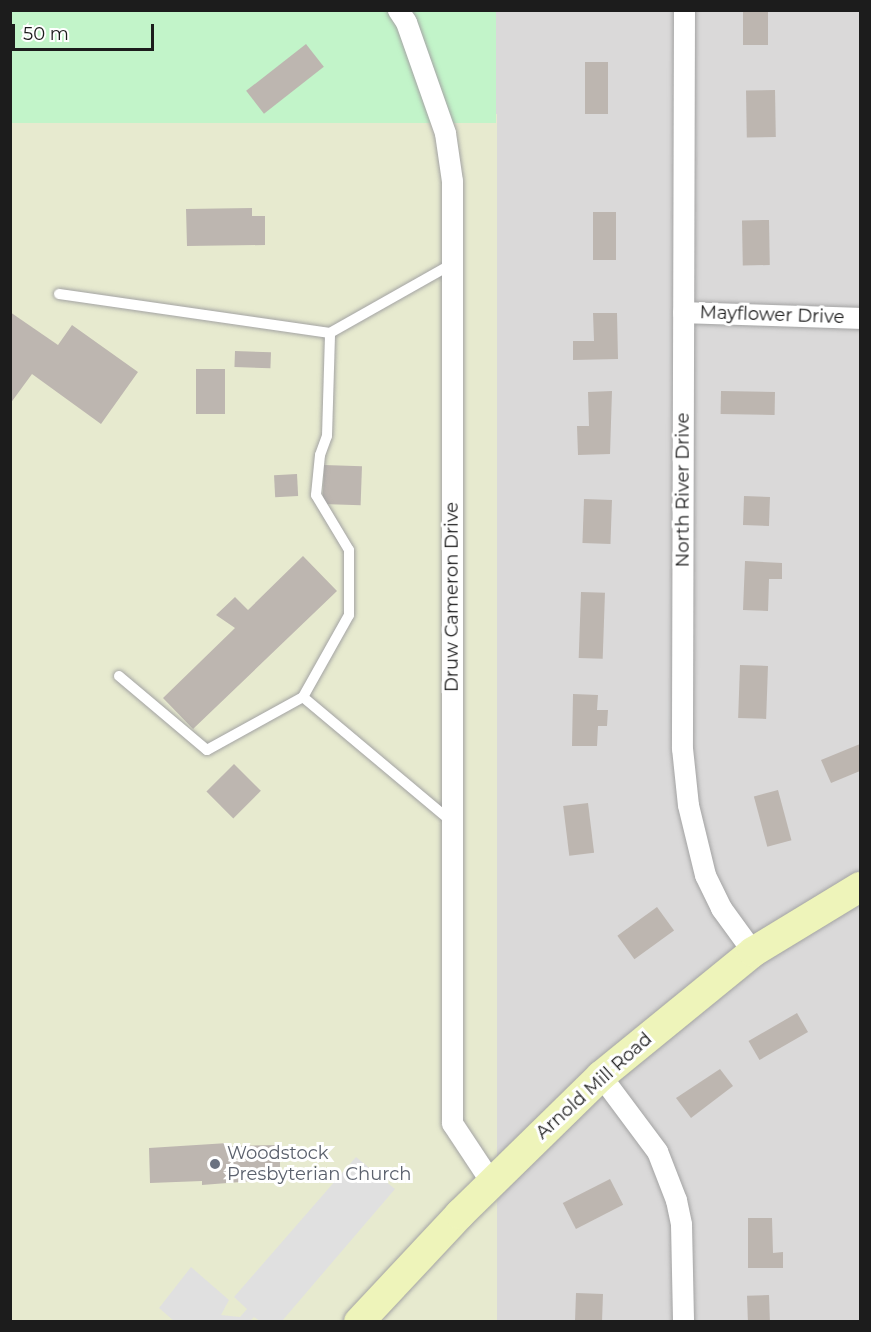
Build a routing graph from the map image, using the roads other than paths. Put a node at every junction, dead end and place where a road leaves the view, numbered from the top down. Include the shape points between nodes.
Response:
1 (398, 10) edge
2 (684, 10) edge
3 (452, 264) junction
4 (59, 294) dead end
5 (683, 312) junction
6 (861, 318) edge
7 (330, 333) junction
8 (119, 676) dead end
9 (303, 697) junction
10 (452, 822) junction
11 (861, 887) edge
12 (753, 952) junction
13 (601, 1076) junction
14 (491, 1182) junction
15 (359, 1322) edge
16 (682, 1322) edge

1 - 3 street, Druw Cameron Drive via 406,22 445,133 452,181
2 - 5 street, North River Drive
3 - 7 lane
3 - 10 street, Druw Cameron Drive
4 - 7 lane
5 - 6 street, Mayflower Drive
5 - 12 street, North River Drive via 682,737 688,805 705,876 721,908
7 - 9 lane via 327,436 320,455 316,495 349,550 349,615
8 - 9 lane via 207,750
9 - 10 lane
10 - 14 street, Druw Cameron Drive via 452,1124
11 - 12 main road, Arnold Mill Road
12 - 13 main road, Arnold Mill Road
13 - 14 main road, Arnold Mill Road
13 - 16 street via 657,1151 676,1200 681,1224
14 - 15 main road, Arnold Mill Road

